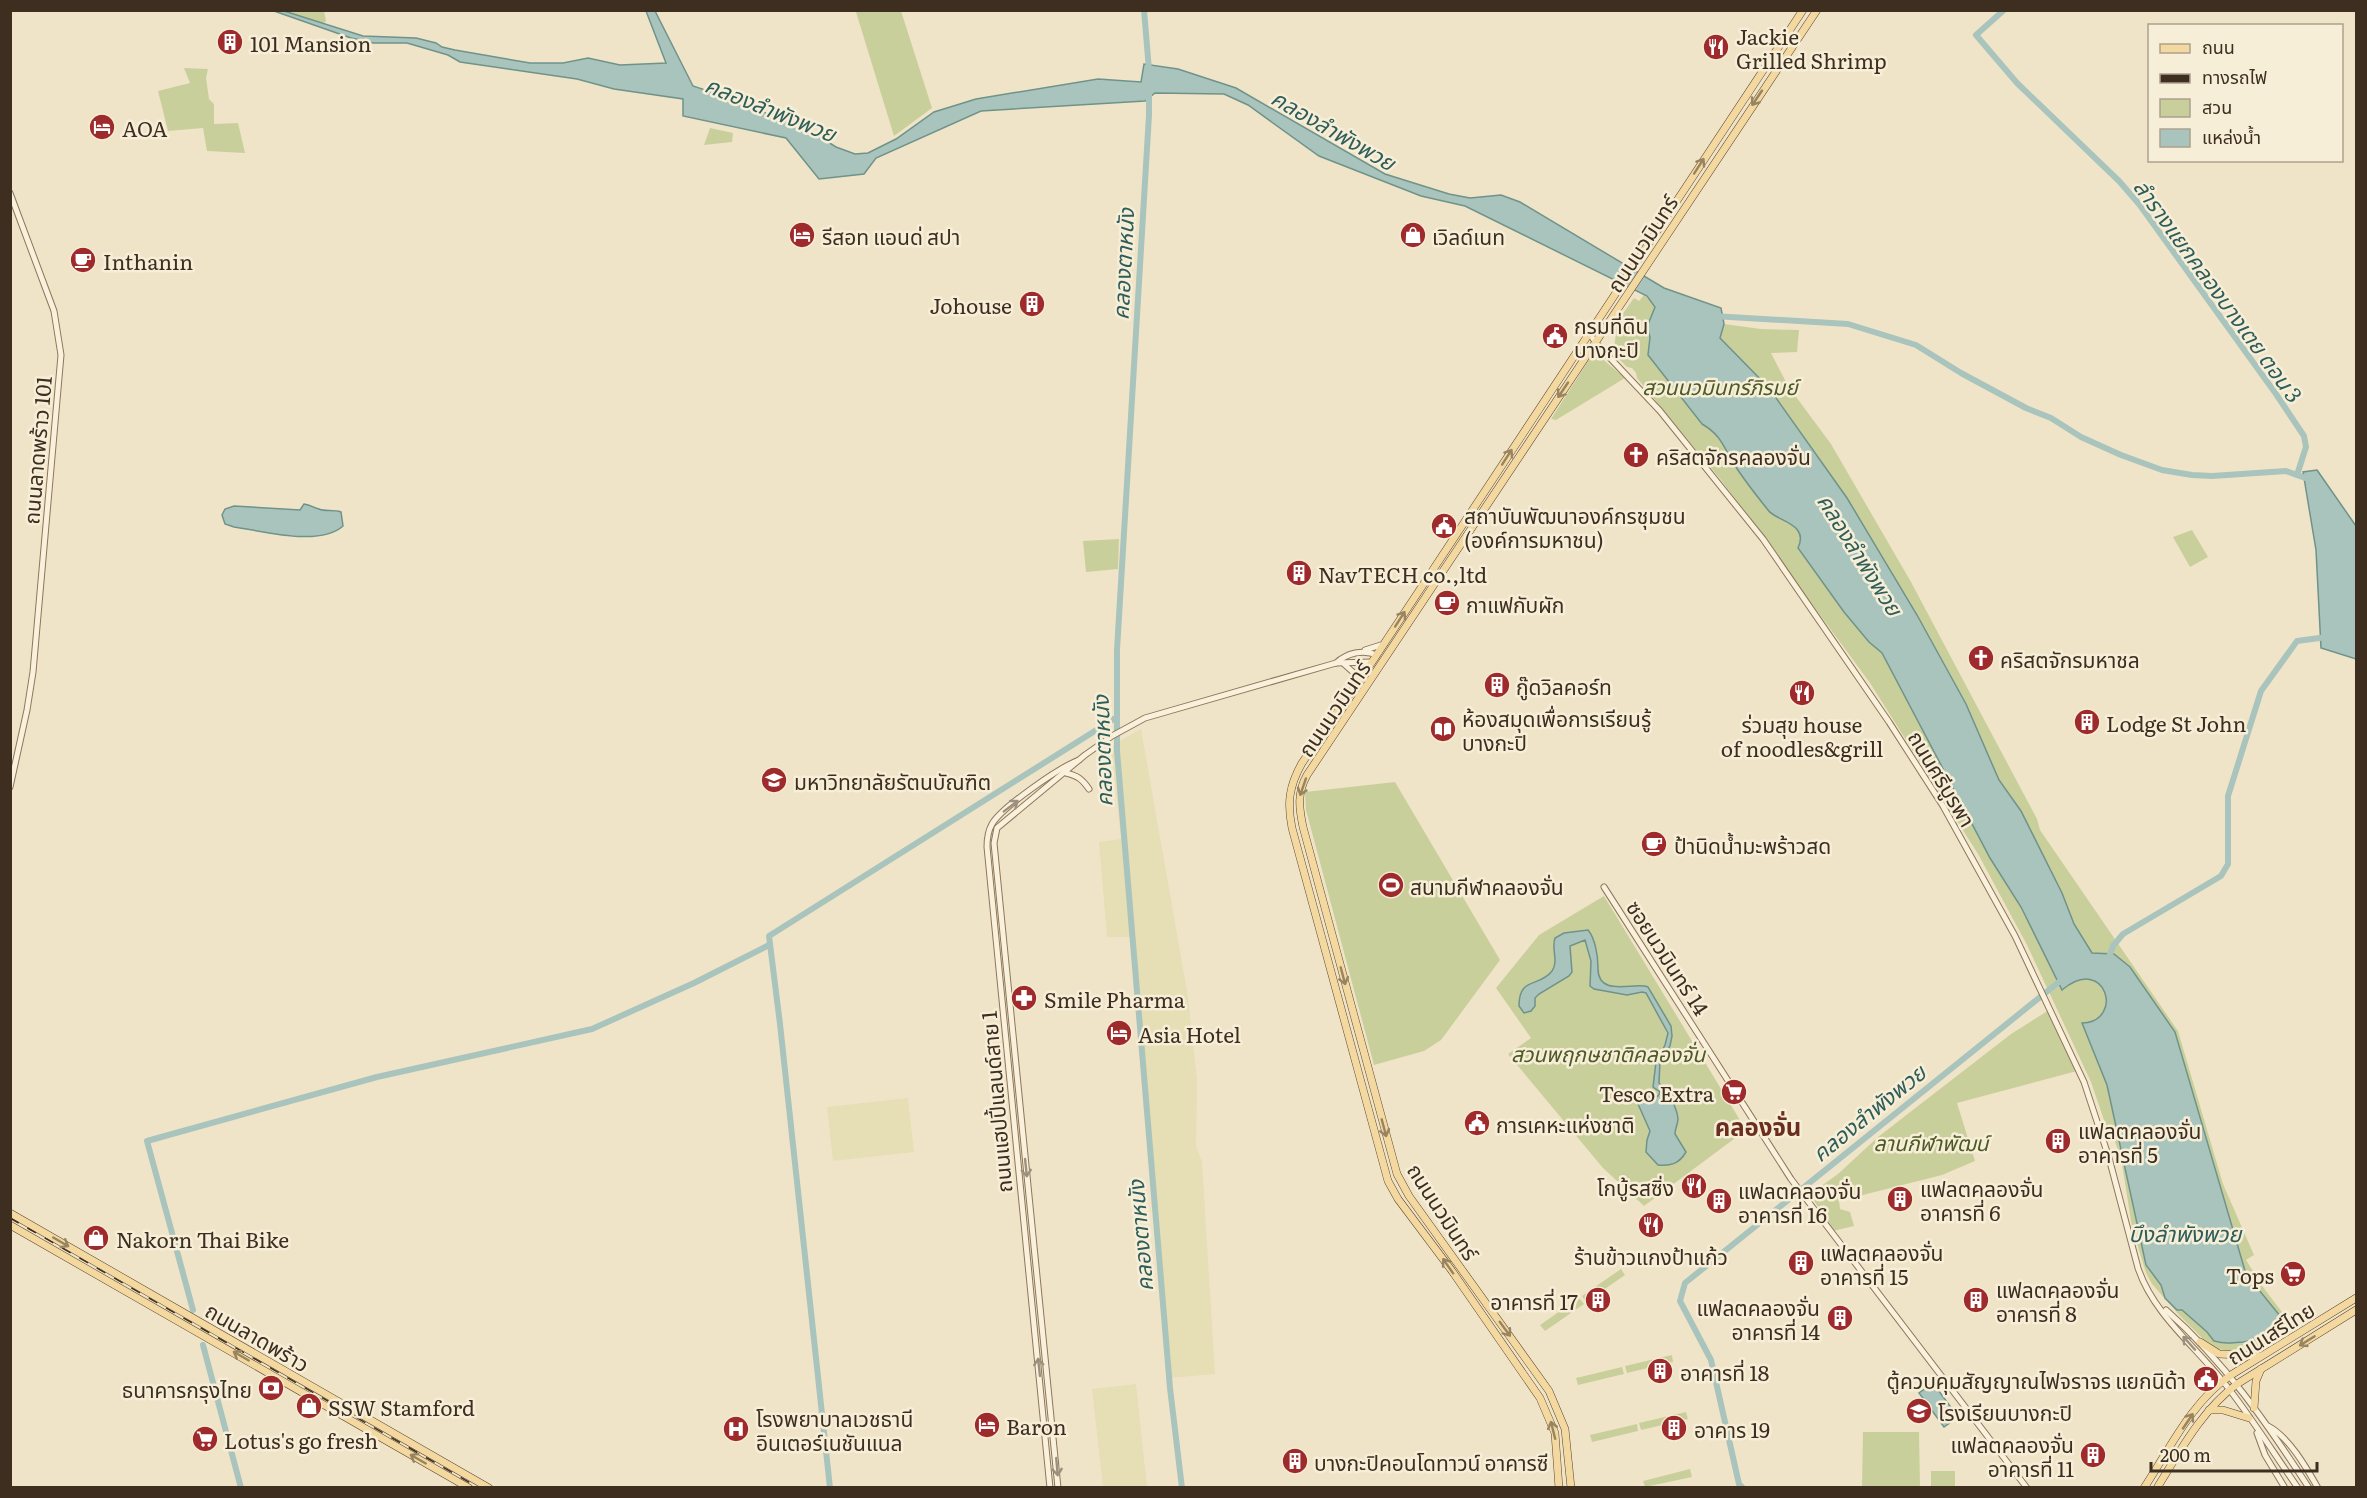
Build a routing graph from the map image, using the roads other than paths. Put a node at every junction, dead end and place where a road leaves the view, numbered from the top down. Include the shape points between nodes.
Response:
1 (1803, 10) edge
2 (1817, 10) edge
3 (1794, 25) junction
4 (1802, 32) junction
5 (10, 193) edge
6 (1589, 332) junction
7 (1595, 342) junction
8 (1384, 644) junction
9 (1363, 651) junction
10 (1377, 655) junction
11 (1385, 660) junction
12 (1372, 662) junction
13 (1336, 663) junction
14 (1344, 664) junction
15 (1380, 668) junction
16 (1356, 686) junction
17 (1080, 759) junction
18 (1066, 773) junction
19 (1050, 776) junction
20 (1054, 782) junction
21 (10, 787) edge
22 (1089, 789) dead end
23 (996, 824) junction
24 (1604, 887) dead end
25 (1007, 1019) junction
26 (1024, 1149) junction
27 (1016, 1150) junction
28 (10, 1213) edge
29 (10, 1225) edge
30 (2356, 1298) edge
31 (2158, 1303) junction
32 (2356, 1310) edge
33 (2200, 1342) junction
34 (2262, 1356) junction
35 (2261, 1369) junction
36 (2231, 1375) junction
37 (2223, 1381) junction
38 (2238, 1384) junction
39 (315, 1387) junction
40 (2230, 1389) junction
41 (1049, 1390) junction
42 (1042, 1391) junction
43 (326, 1393) junction
44 (310, 1396) junction
45 (321, 1402) junction
46 (2254, 1408) junction
47 (2209, 1410) junction
48 (2249, 1418) junction
49 (2266, 1425) junction
50 (2256, 1430) junction
51 (2308, 1487) edge
52 (469, 1488) edge
53 (489, 1488) edge
54 (1050, 1488) edge
55 (1059, 1488) edge
56 (1559, 1488) edge
57 (1571, 1488) edge
58 (2027, 1488) edge
59 (2144, 1488) edge
60 (2157, 1488) edge
61 (2285, 1488) edge
62 (2298, 1488) edge
63 (2318, 1488) edge

1 - 3 main road, ถนนนวมินทร์
2 - 4 main road, ถนนนวมินทร์
3 - 4 main road
6 -> 3 main road, ถนนนวมินทร์
4 -> 7 main road, ถนนนวมินทร์
5 - 21 street, ถนนลาดพร้าว 101 via 54,311 61,355 33,672
6 - 7 street, ถนนศรีบูรพา
8 -> 6 main road, ถนนนวมินทร์
7 -> 11 main road, ถนนนวมินทร์
7 - 31 street, ถนนศรีบูรพา via 1660,411 1738,507 1834,640 1943,806 2016,936 2091,1099 2140,1275
8 - 9 street
8 - 10 main road, ถนนนวมินทร์
9 - 10 street
9 - 13 street via 1342,657
10 - 11 main road
10 - 12 main road, ถนนนวมินทร์
11 - 15 main road, ถนนนวมินทร์
12 - 14 street
12 - 15 main road
12 - 16 main road, ถนนนวมินทร์
13 - 14 street
13 - 17 street via 1145,718
14 - 16 street via 1354,673
15 -> 57 main road, ถนนนวมินทร์ via 1303,783 1299,808 1303,827 1400,1182 1549,1391 1565,1429
56 -> 16 main road, ถนนนวมินทร์ via 1555,1433 1540,1398 1388,1180 1292,828 1288,798 1293,779
17 - 18 street
17 - 19 street
18 - 20 street
18 - 22 street via 1083,780
19 - 20 street
23 -> 19 street
20 - 23 street
23 - 25 street, ถนนแฮปปี้แลนด์สาย 1 via 988,832 987,846
24 - 58 street, ซอยนวมินทร์ 14 via 1791,1179
25 - 26 street, ถนนแฮปปี้แลนด์สาย 1
25 - 27 street, ถนนแฮปปี้แลนด์สาย 1
26 - 27 street
26 -> 41 street, ถนนแฮปปี้แลนด์สาย 1
42 -> 27 street, ถนนแฮปปี้แลนด์สาย 1
28 -> 39 main road, ถนนลาดพร้าว
44 -> 29 main road, ถนนลาดพร้าว
30 - 34 main road, ถนนเสรีไทย
31 - 33 street, ถนนศรีบูรพา
37 -> 31 street, ถนนศรีบูรพา
32 -> 35 main road, ถนนเสรีไทย
33 - 34 main road via 2219,1354
33 - 36 street, ถนนศรีบูรพา
34 - 36 main road, ถนนเสรีไทย
35 - 38 main road, ถนนเสรีไทย
35 - 46 main road
36 - 37 main road, ถนนเสรีไทย
36 - 38 street, ถนนศรีบูรพา
37 - 40 street, ถนนศรีบูรพา
59 -> 37 main road, ถนนเสรีไทย via 2195,1411
38 - 40 main road, ถนนเสรีไทย
38 - 46 street, ถนนศรีบูรพา
39 - 43 main road, ถนนลาดพร้าว
39 - 44 main road
40 - 47 main road, ถนนเสรีไทย
40 - 48 street, ถนนศรีบูรพา
41 - 42 street
41 -> 55 street, ถนนแฮปปี้แลนด์สาย 1
42 - 54 street, ถนนแฮปปี้แลนด์สาย 1
43 - 45 main road
43 - 53 main road, ถนนลาดพร้าว
44 - 45 main road, ถนนลาดพร้าว
52 -> 45 main road, ถนนลาดพร้าว
46 - 49 street, ถนนศรีบูรพา
47 - 48 main road
47 - 60 main road, ถนนเสรีไทย
48 - 50 street, ถนนศรีบูรพา
49 - 51 street, ถนนศรีบูรพา
49 - 63 street via 2292,1449
50 - 61 street via 2265,1455
50 - 62 street, ถนนศรีบูรพา

